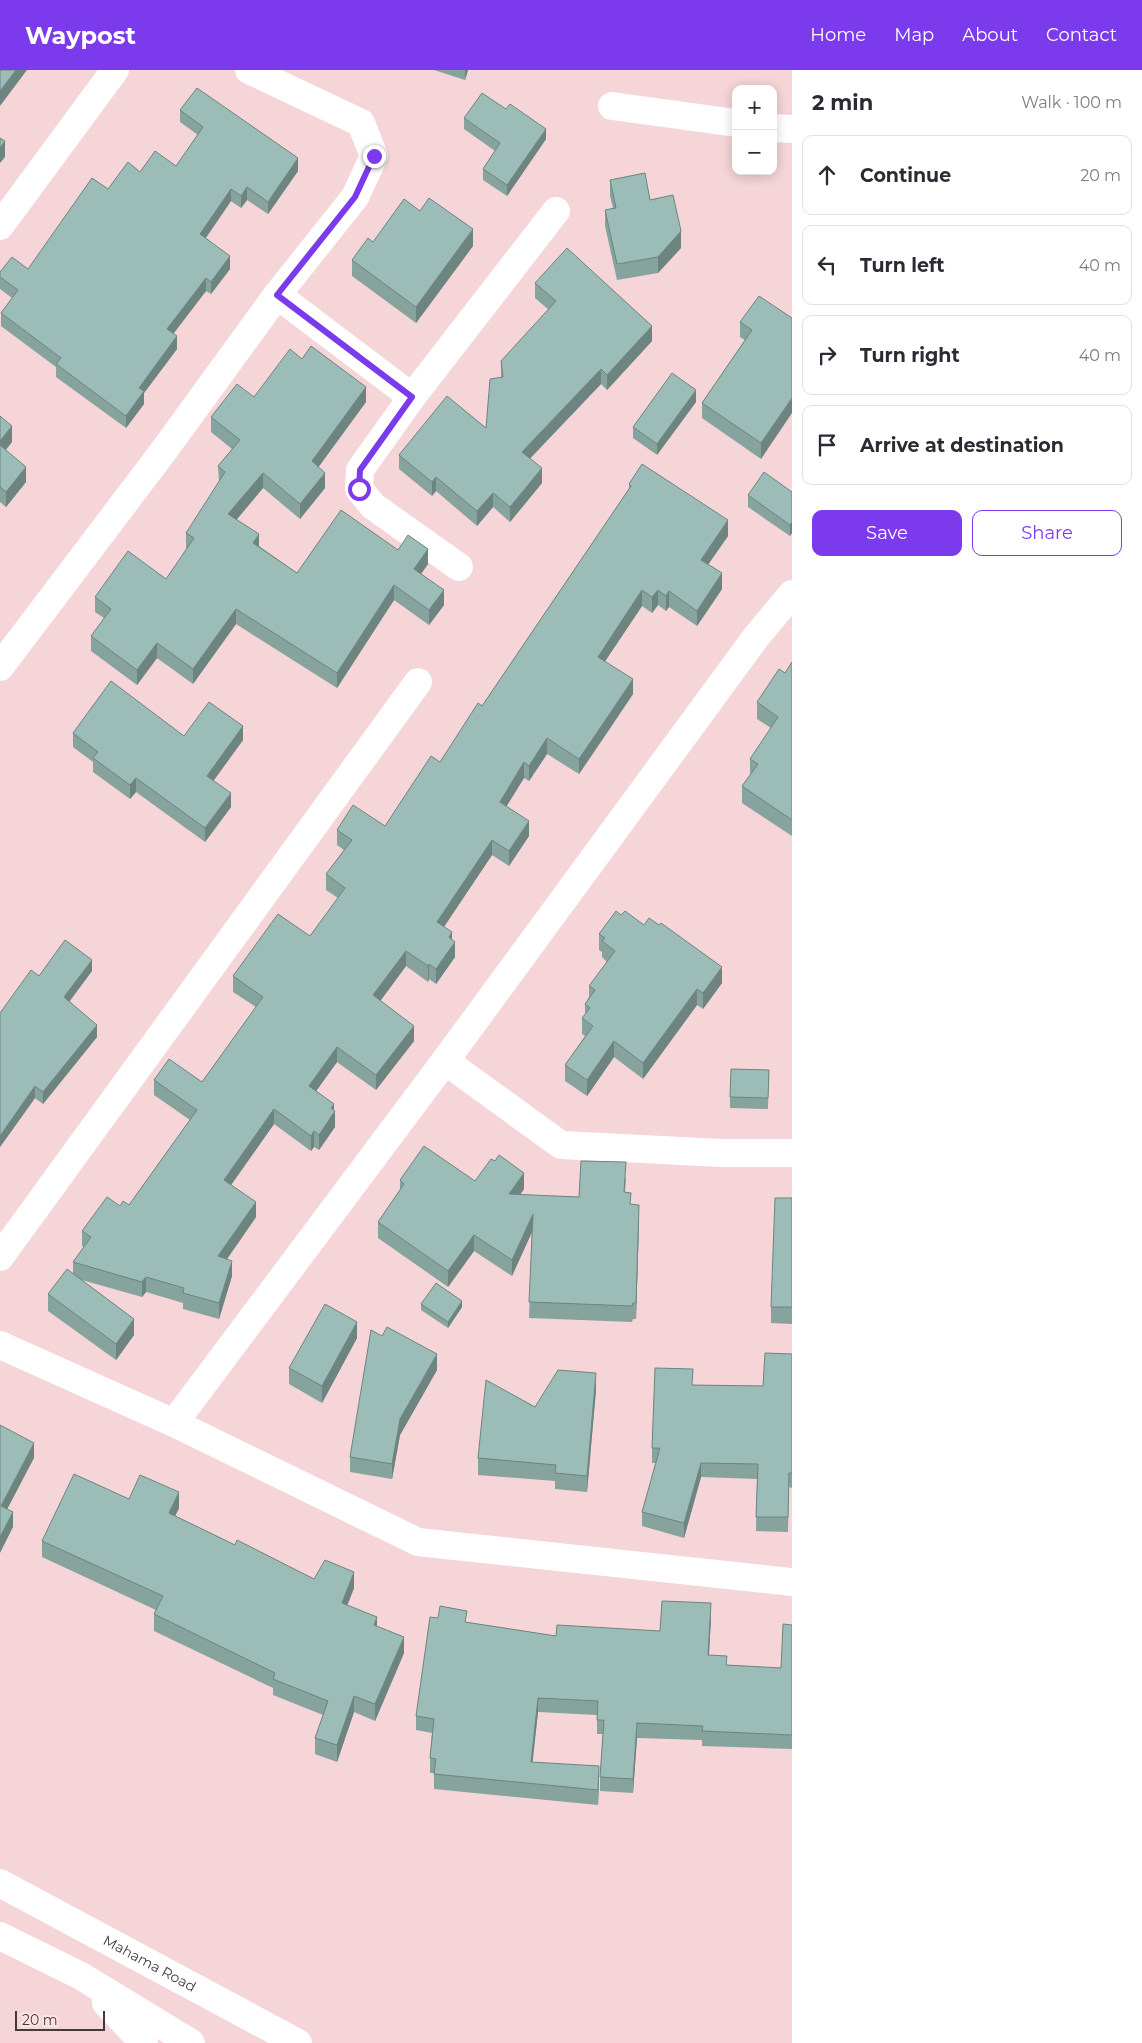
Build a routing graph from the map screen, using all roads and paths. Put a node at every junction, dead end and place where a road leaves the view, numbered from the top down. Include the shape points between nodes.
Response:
1 (115, 70) edge
2 (249, 70) edge
3 (612, 106) dead end
4 (732, 123) edge
5 (777, 128) edge
6 (792, 129) edge
7 (556, 211) dead end
8 (0, 226) edge
9 (277, 295) junction
10 (412, 397) junction
11 (459, 567) dead end
12 (792, 594) edge
13 (0, 667) edge
14 (418, 682) dead end
15 (445, 1061) junction
16 (792, 1153) edge
17 (0, 1258) edge
18 (0, 1345) edge
19 (174, 1423) junction
20 (792, 1582) edge
21 (0, 1883) edge
22 (0, 1936) edge
23 (81, 1976) junction
24 (144, 2043) edge
25 (191, 2043) edge
26 (298, 2043) edge

1 - 8 street
2 - 9 street via 361,123 374,156 355,197
3 - 4 street
5 - 6 street
7 - 10 street
9 - 10 street
9 - 13 street
10 - 11 street via 360,470 359,489 373,506
12 - 15 street via 756,637
14 - 17 street
15 - 16 street via 561,1145
15 - 19 street
18 - 19 street
19 - 20 street via 418,1542
21 - 26 street, Mahama Road
22 - 23 street
23 - 24 street
23 - 25 street

